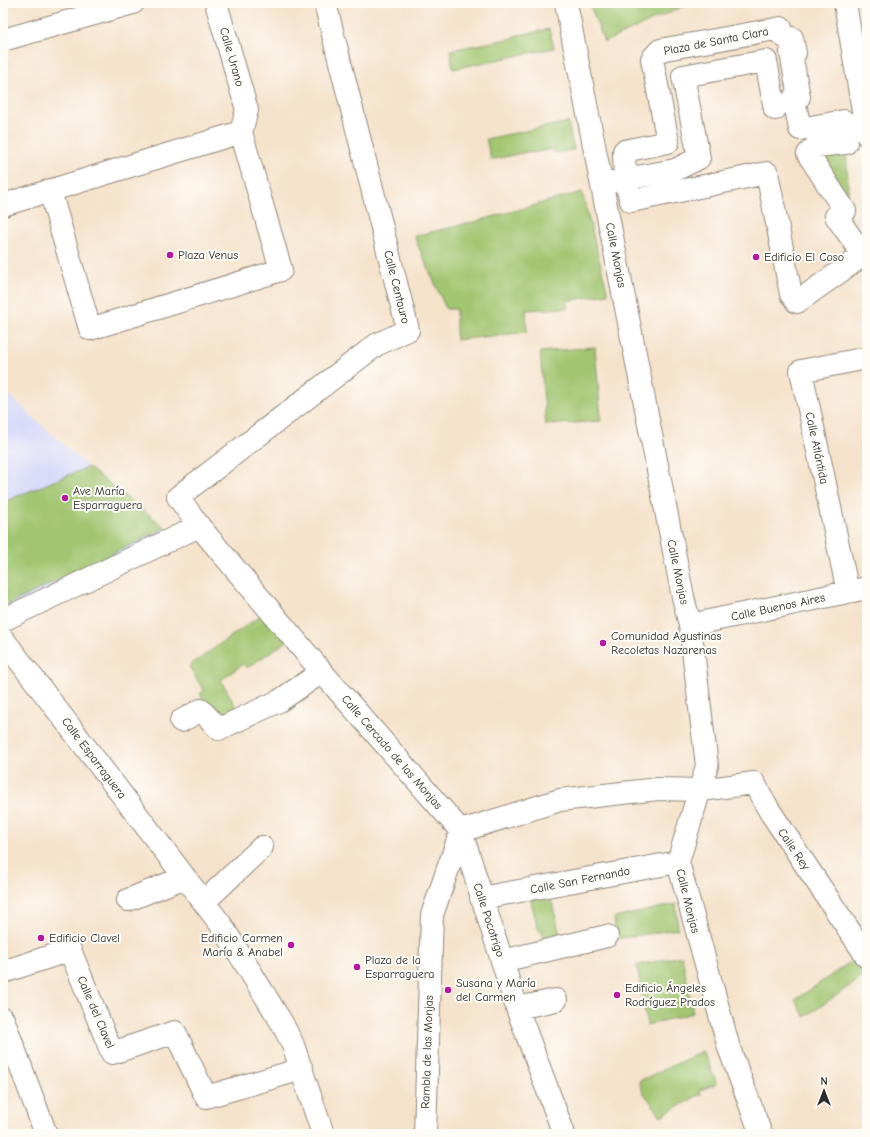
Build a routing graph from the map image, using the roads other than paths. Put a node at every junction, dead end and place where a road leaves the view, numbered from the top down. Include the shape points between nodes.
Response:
1 (133, 3) edge
2 (216, 3) edge
3 (325, 3) edge
4 (566, 3) edge
5 (845, 3) edge
6 (3, 40) edge
7 (775, 109) dead end
8 (241, 132) junction
9 (867, 135) edge
10 (625, 180) junction
11 (602, 184) junction
12 (50, 191) junction
13 (3, 205) edge
14 (867, 358) edge
15 (199, 526) junction
16 (857, 590) edge
17 (3, 620) edge
18 (690, 625) junction
19 (7, 652) edge
20 (322, 672) junction
21 (181, 721) dead end
22 (701, 790) junction
23 (462, 831) junction
24 (262, 847) dead end
25 (678, 862) junction
26 (185, 877) junction
27 (481, 898) junction
28 (128, 900) dead end
29 (204, 902) junction
30 (607, 936) dead end
31 (867, 957) edge
32 (502, 961) junction
33 (3, 972) edge
34 (556, 1000) dead end
35 (517, 1008) junction
36 (3, 1019) edge
37 (302, 1069) junction
38 (46, 1134) edge
39 (323, 1134) edge
40 (425, 1134) edge
41 (564, 1134) edge
42 (761, 1134) edge

1 - 6 street
2 - 8 street, Calle Urano via 247,110
3 - 15 street, Calle Centauro via 408,330 376,346 178,497
4 - 11 street, Calle Monjas
5 - 9 street
7 - 10 street via 766,61 683,76 699,158 675,170
8 - 12 street
8 - 12 street via 281,270 113,322 90,329
10 - 10 street, Plaza de Santa Clara via 631,201 767,173 792,294 797,302 862,256 854,240 836,216 845,210 808,154 816,146 846,143 844,121 800,129 794,98 799,97 791,53 795,52 792,38 788,39 782,35 780,28 660,50 652,59 668,142 624,151
10 - 11 street
11 - 18 street, Calle Monjas
12 - 13 street
14 - 16 street, Calle Atlántida via 801,371
15 - 17 street
15 - 20 street, Calle Cercado de las Monjas
16 - 18 street, Calle Buenos Aires
18 - 22 street, Calle Monjas via 707,766
19 - 26 street, Calle Esparraguera
20 - 21 street via 278,701 219,729 201,710
20 - 23 street, Calle Cercado de las Monjas
22 - 23 street via 658,789 560,800
22 - 25 street, Calle Monjas
22 - 31 street, Calle Rey via 754,783 782,830
23 - 27 street, Calle Pocotrigo
23 - 40 street, Rambla de las Monjas via 432,915
24 - 29 street
25 - 27 street, Calle San Fernando
25 - 42 street, Calle Monjas via 728,1048
26 - 28 street
26 - 29 street, Calle Esparraguera
27 - 32 street, Calle Pocotrigo
29 - 37 street, Calle Esparraguera via 222,926 282,1023
30 - 32 street
32 - 35 street, Calle Pocotrigo
33 - 37 street, Calle del Clavel via 70,950 112,1053 175,1032 206,1097
34 - 35 street
35 - 41 street, Calle Pocotrigo
36 - 38 street
37 - 39 street, Calle Esparraguera

